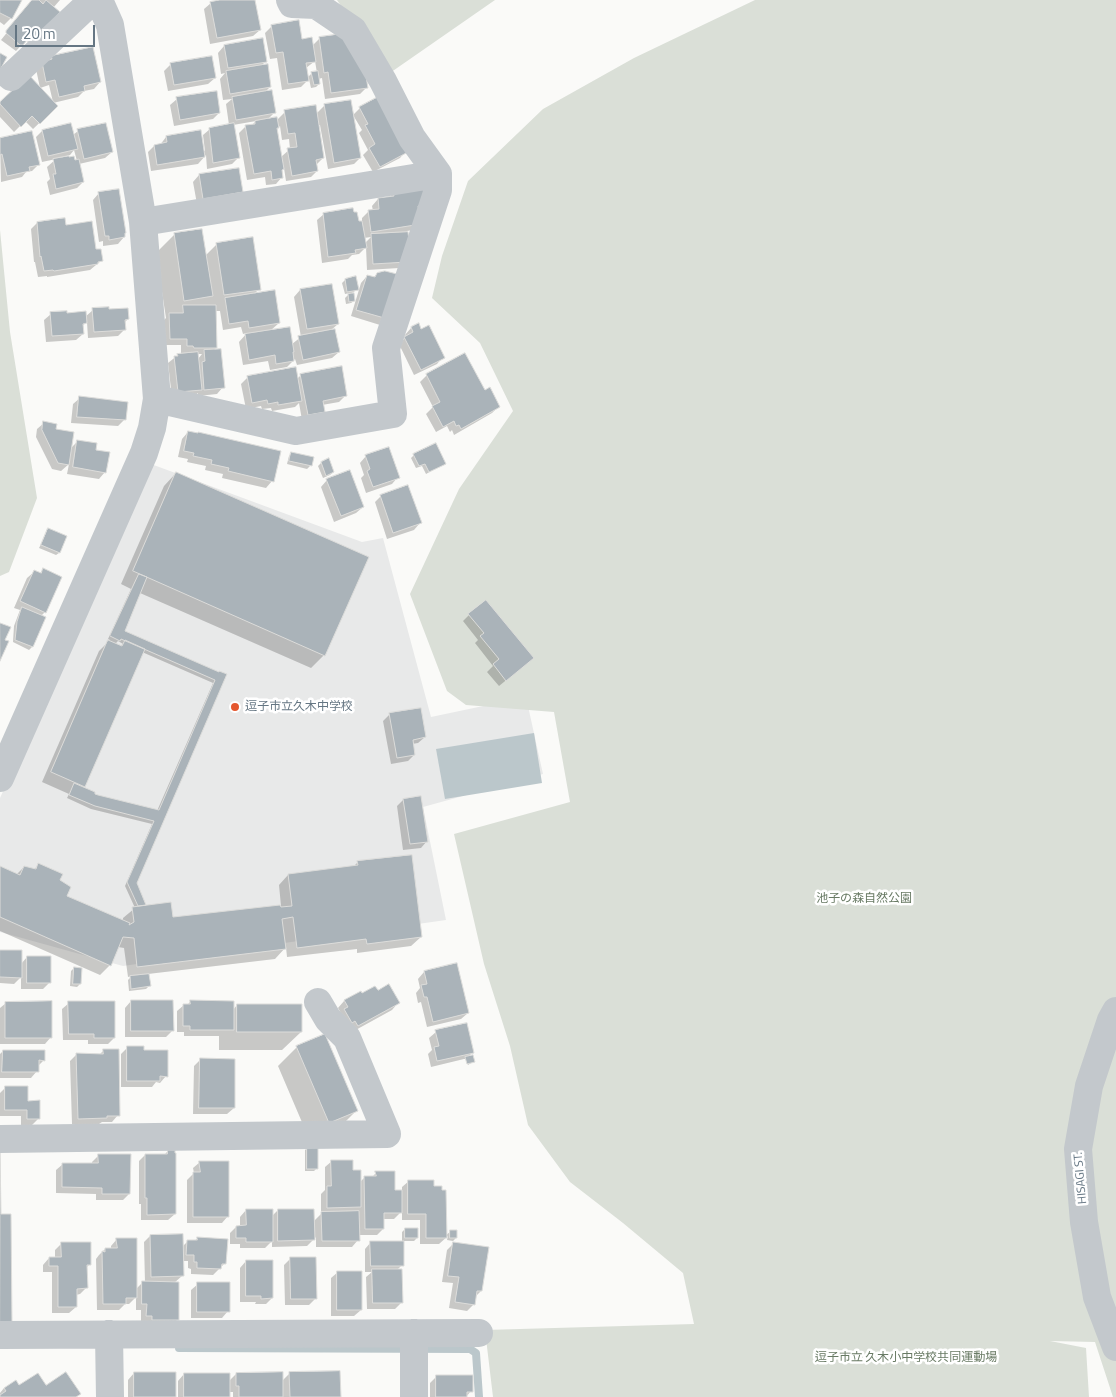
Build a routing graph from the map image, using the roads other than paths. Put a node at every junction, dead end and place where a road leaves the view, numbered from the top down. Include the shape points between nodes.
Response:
1 (93, 0) edge
2 (99, 0) edge
3 (290, 0) edge
4 (11, 77) dead end
5 (438, 174) junction
6 (143, 222) junction
7 (157, 399) junction
8 (0, 778) edge
9 (318, 1002) dead end
10 (1116, 1011) edge
11 (0, 1139) edge
12 (479, 1333) dead end
13 (0, 1335) edge
14 (414, 1342) junction
15 (109, 1343) junction
16 (1116, 1347) edge
17 (110, 1397) edge
18 (414, 1397) edge

1 - 4 street
2 - 6 street via 110,25
3 - 5 street via 292,4 316,5 353,30 412,138
5 - 6 street
5 - 7 street via 438,190 386,348 393,414 296,431
6 - 7 street
7 - 8 street via 144,454
9 - 11 street via 328,1019 347,1038 387,1134
10 - 16 street, HISAGI ST. via 1110,1020 1089,1086 1078,1149 1084,1222 1097,1297
12 - 14 street
13 - 15 street
14 - 15 street
14 - 18 street
15 - 17 street

